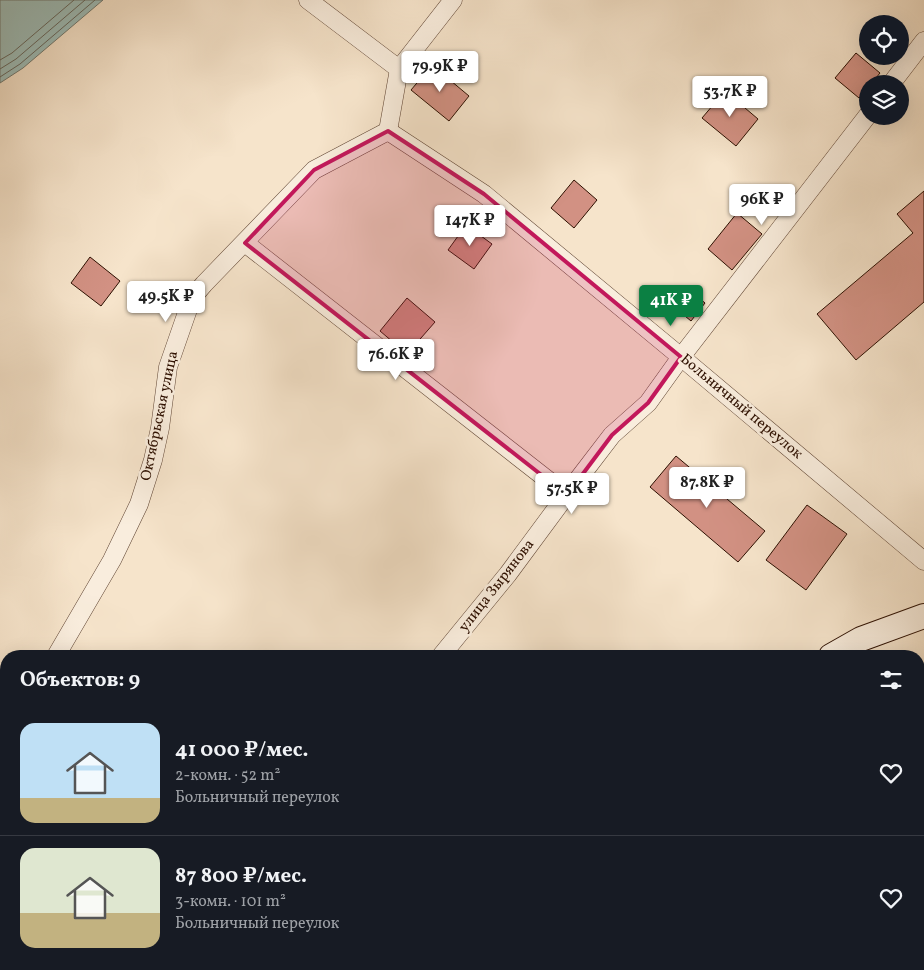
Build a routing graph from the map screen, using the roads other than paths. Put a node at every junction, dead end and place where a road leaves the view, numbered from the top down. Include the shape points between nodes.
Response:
1 (308, 0) edge
2 (453, 0) edge
3 (924, 41) edge
4 (399, 69) junction
5 (898, 75) edge
6 (860, 125) edge
7 (388, 131) junction
8 (245, 243) junction
9 (681, 357) junction
10 (567, 494) junction
11 (924, 561) edge
12 (924, 616) edge
13 (60, 650) edge
14 (446, 650) edge
15 (842, 650) edge

1 - 4 street
2 - 4 street
3 - 5 street
4 - 7 street
6 - 9 street, улица Зырянова
7 - 8 street, Октябрьская улица via 314,170
7 - 9 street, Больничный переулок via 484,194
8 - 10 street
8 - 13 street, Октябрьская улица via 192,298 168,367 160,428 139,504 112,560
9 - 10 street, улица Зырянова via 648,404 612,435
9 - 11 street, Больничный переулок
10 - 14 street, улица Зырянова
12 - 15 main road via 861,639

